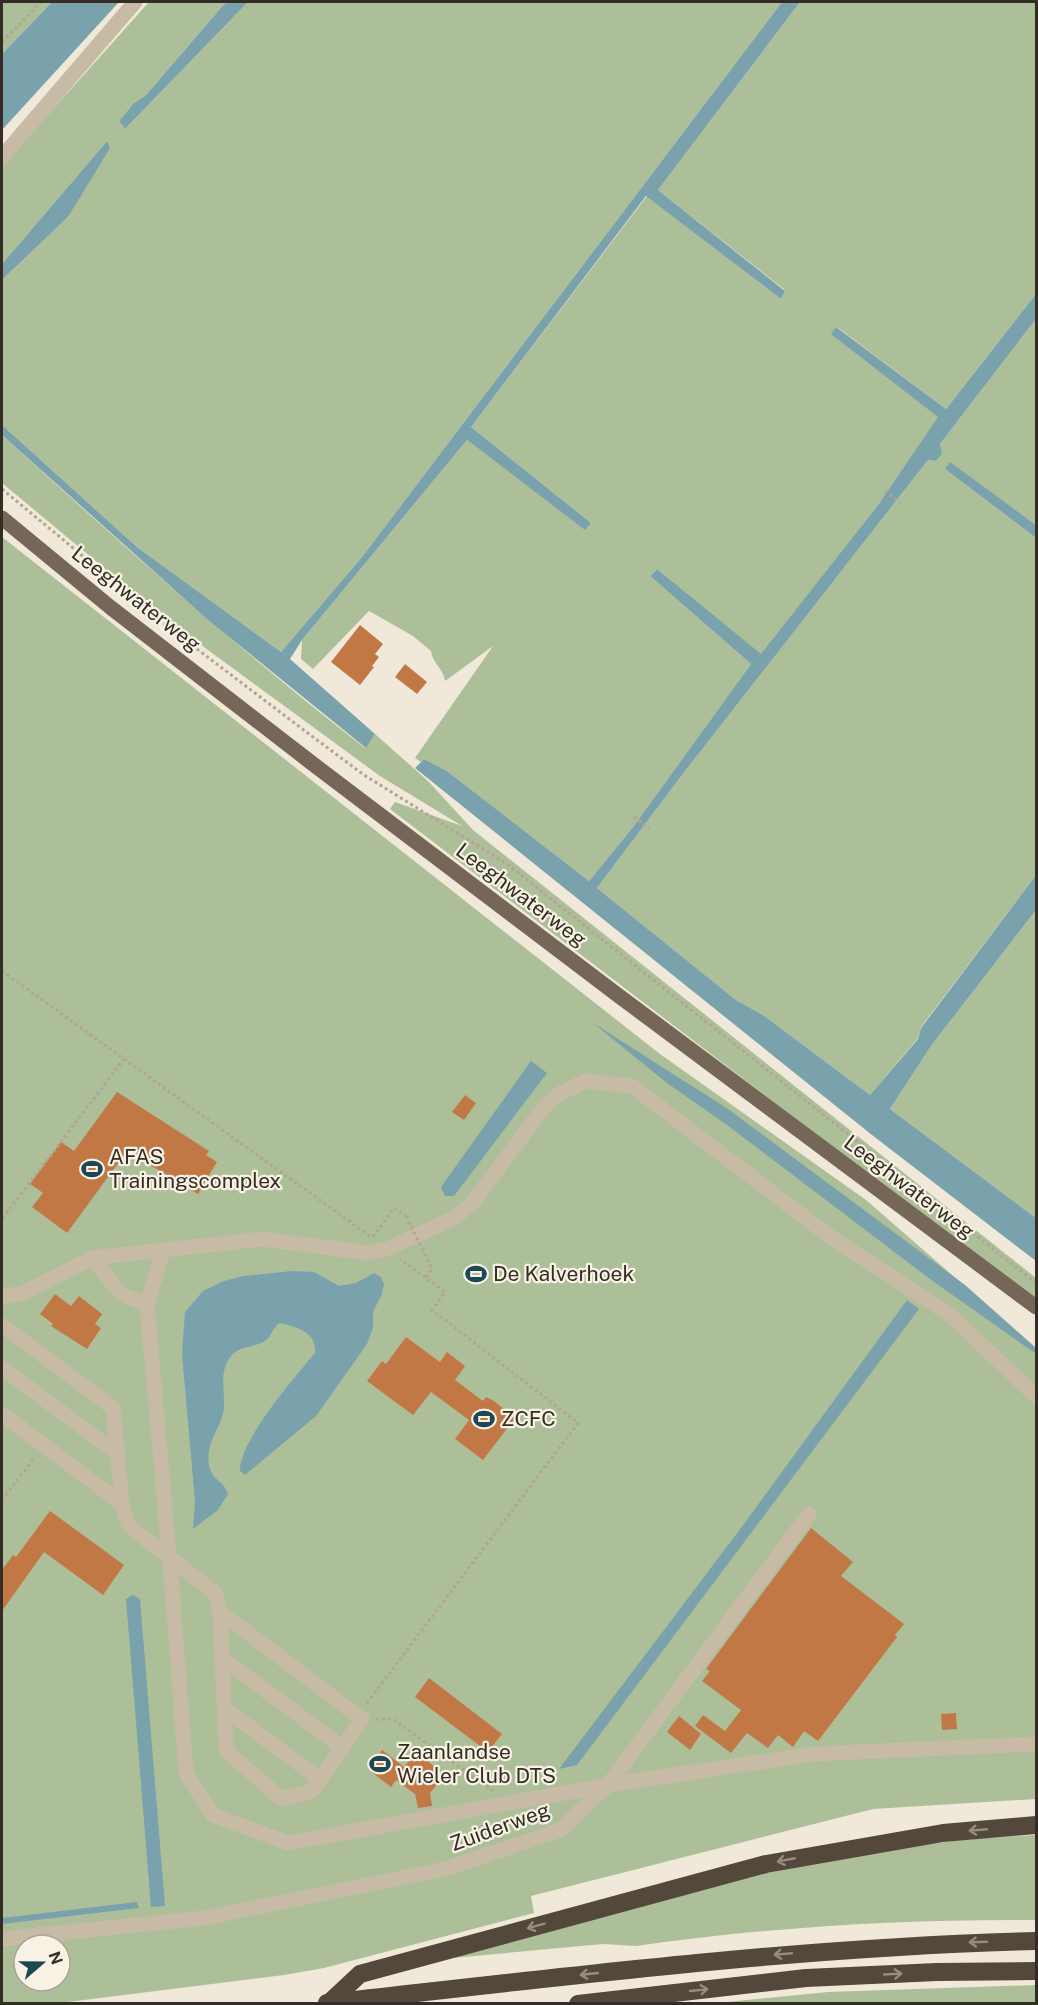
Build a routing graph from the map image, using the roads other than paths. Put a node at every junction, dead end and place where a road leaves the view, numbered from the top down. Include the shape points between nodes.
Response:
1 (135, 2) edge
2 (2, 158) edge
3 (2, 518) edge
4 (163, 1252) junction
5 (92, 1258) junction
6 (2, 1296) edge
7 (1021, 1297) junction
8 (147, 1304) junction
9 (1036, 1307) edge
10 (1036, 1313) edge
11 (2, 1325) edge
12 (2, 1368) edge
13 (1036, 1396) edge
14 (2, 1414) edge
15 (118, 1454) junction
16 (122, 1504) junction
17 (809, 1514) dead end
18 (220, 1612) junction
19 (222, 1658) junction
20 (225, 1708) junction
21 (1036, 1744) edge
22 (343, 1748) junction
23 (320, 1779) junction
24 (608, 1785) junction
25 (1036, 1825) edge
26 (2, 1939) edge
27 (1036, 1941) edge
28 (1036, 1971) edge
29 (325, 2003) edge
30 (578, 2004) edge

1 - 2 street
3 - 7 main road, Leeghwaterweg via 304,757
4 - 5 street
4 - 8 street
4 - 13 street via 263,1239 368,1253 387,1249 456,1216 474,1201 557,1095 586,1081 632,1086 832,1238 950,1314
5 - 6 street via 21,1294
5 - 8 street via 121,1294
7 - 9 main road, Leeghwaterweg
7 - 10 main road, Leeghwaterweg
8 - 24 street, bridge via 186,1773 213,1815 288,1843
11 - 15 street via 113,1408
12 - 15 street
14 - 16 street
15 - 16 street
16 - 18 street via 129,1526 215,1593
17 - 24 street, Zuiderweg
18 - 19 street
18 - 22 street via 362,1719
19 - 20 street
19 - 22 street
20 - 23 street
20 - 23 street via 226,1751 282,1799 312,1791
21 - 24 street via 813,1754
22 - 23 street
24 - 26 street, Zuiderweg via 560,1830 445,1869 204,1918
25 -> 29 highway via 943,1833 766,1864 360,1974
27 -> 29 highway via 810,1952
30 -> 28 highway via 806,1978

